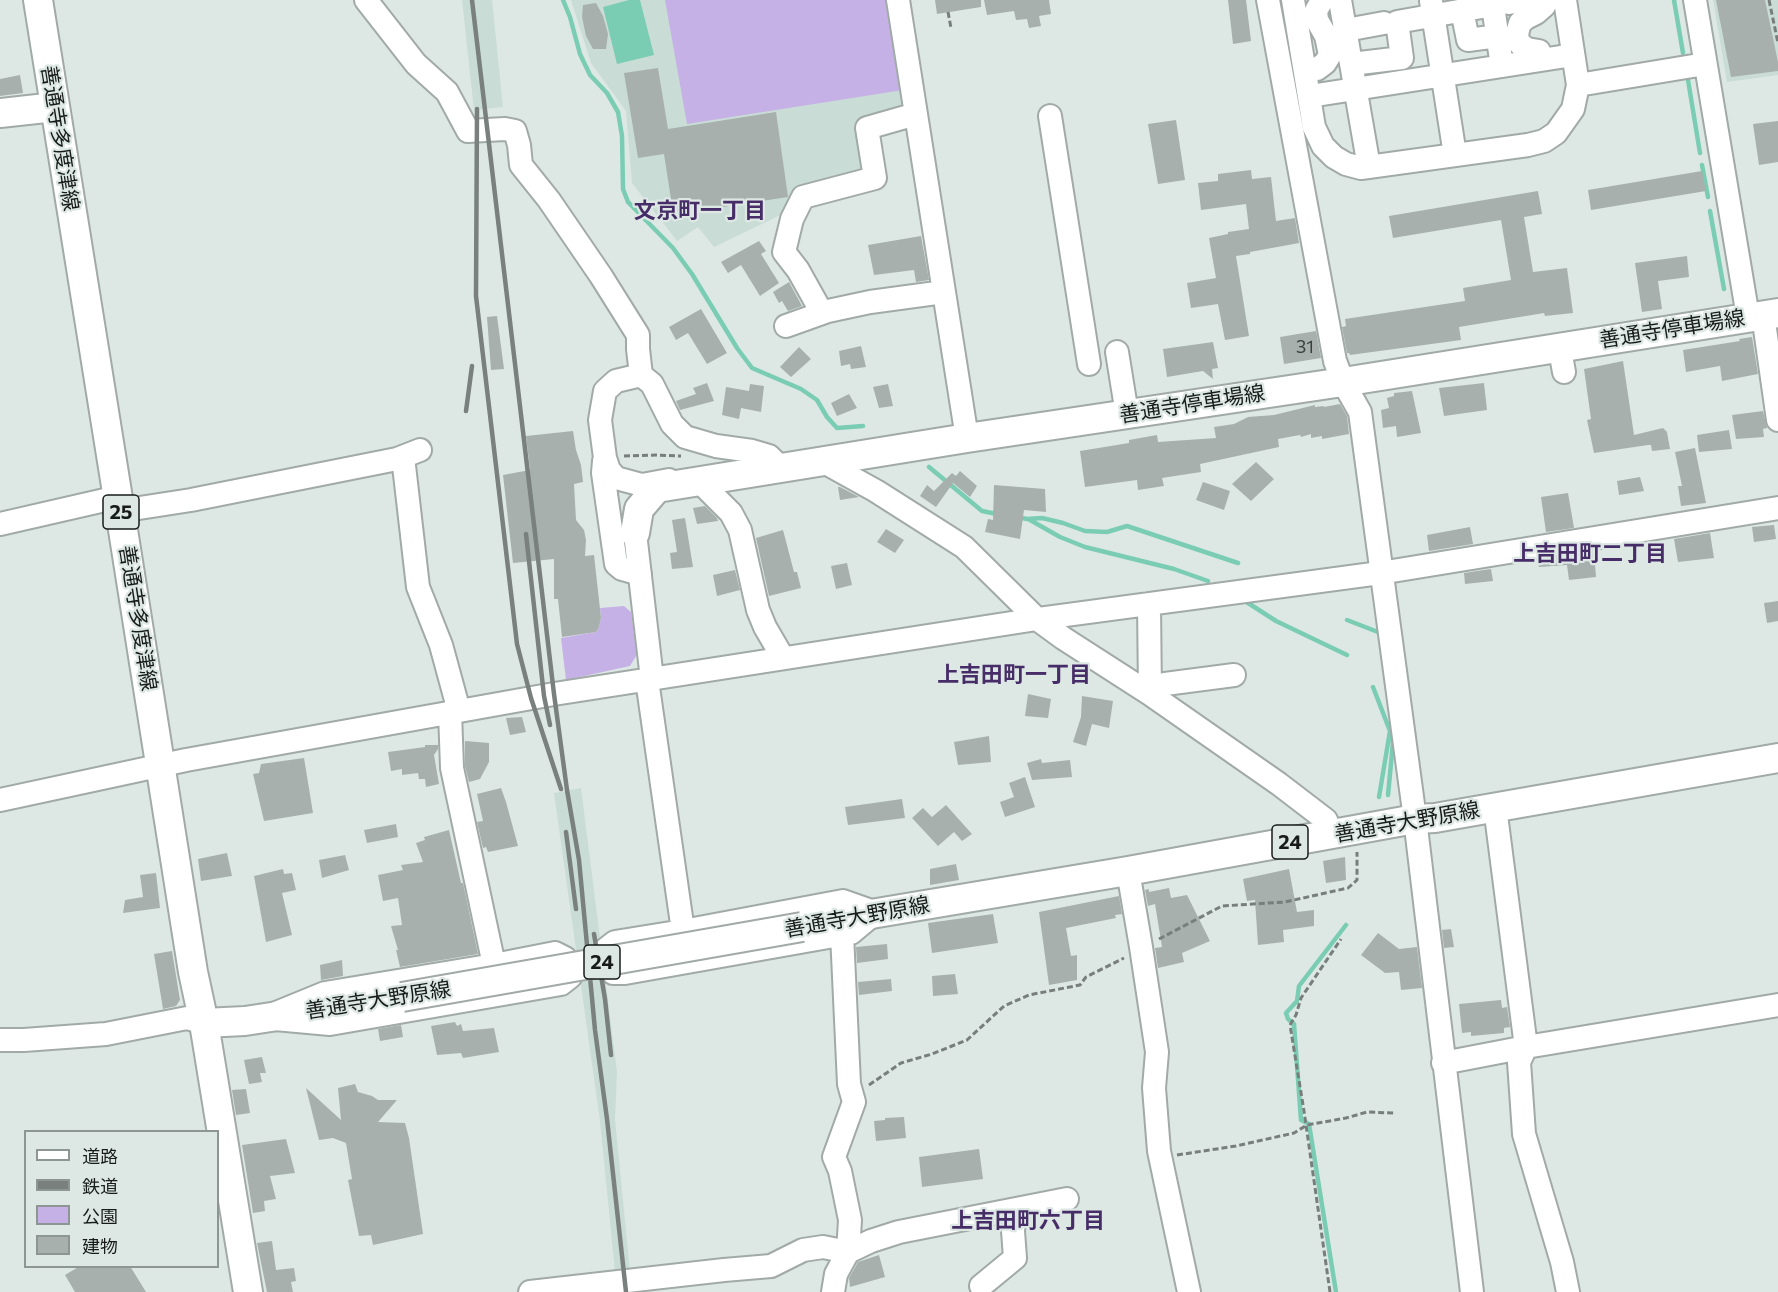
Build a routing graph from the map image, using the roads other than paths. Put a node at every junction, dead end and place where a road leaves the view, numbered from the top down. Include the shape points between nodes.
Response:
1 (38, 0) edge
2 (366, 0) edge
3 (898, 0) edge
4 (1268, 0) edge
5 (1293, 0) edge
6 (1322, 0) edge
7 (1341, 0) edge
8 (1565, 0) edge
9 (1695, 0) edge
10 (1519, 3) edge
11 (1432, 8) edge
12 (1462, 10) junction
13 (1384, 23) dead end
14 (1346, 30) junction
15 (1498, 36) junction
16 (1573, 55) junction
17 (1539, 56) junction
18 (1351, 64) junction
19 (1705, 64) junction
20 (1502, 66) junction
21 (1305, 69) junction
22 (1443, 75) junction
23 (1578, 85) junction
24 (1355, 89) junction
25 (1310, 96) junction
26 (55, 107) junction
27 (0, 113) edge
28 (916, 114) junction
29 (1050, 116) dead end
30 (1455, 155) junction
31 (1369, 167) junction
32 (944, 292) junction
33 (822, 314) junction
34 (1763, 315) edge
35 (786, 326) dead end
36 (1117, 352) dead end
37 (1089, 364) dead end
38 (640, 375) junction
39 (1342, 382) junction
40 (1127, 414) junction
41 (1778, 420) edge
42 (967, 438) junction
43 (610, 457) junction
44 (734, 461) junction
45 (822, 461) junction
46 (692, 474) junction
47 (119, 504) junction
48 (1778, 508) edge
49 (0, 524) edge
50 (635, 533) joint
51 (1380, 573) junction
52 (640, 574) junction
53 (1149, 604) junction
54 (1037, 619) junction
55 (783, 658) junction
56 (1234, 675) dead end
57 (650, 679) junction
58 (1150, 694) junction
59 (455, 712) junction
60 (1778, 758) edge
61 (160, 765) junction
62 (0, 800) edge
63 (1495, 807) junction
64 (1415, 819) junction
65 (1344, 840) junction
66 (1128, 871) junction
67 (877, 913) junction
68 (684, 931) junction
69 (842, 934) junction
70 (494, 966) junction
71 (1778, 1005) edge
72 (264, 1018) junction
73 (204, 1023) junction
74 (0, 1040) edge
75 (1526, 1047) junction
76 (1443, 1063) junction
77 (1067, 1199) dead end
78 (1015, 1210) junction
79 (848, 1252) junction
80 (981, 1286) dead end
81 (248, 1292) edge
82 (530, 1292) edge
83 (833, 1292) edge
84 (1189, 1292) edge
85 (1472, 1292) edge
86 (1568, 1292) edge

1 - 26 main road, 善通寺多度津線 / 25
2 - 38 street via 416,64 447,92 468,131 515,131 521,165 549,200 638,335
3 - 28 street via 913,50
4 - 39 street
5 - 21 street
6 - 21 street via 1316,11 1330,55 1317,69
7 - 14 street
8 - 16 street
9 - 19 street
10 - 12 street
10 - 15 street
10 - 17 street
11 - 12 street
11 - 18 street via 1397,22 1402,58
11 - 22 street
12 - 15 street via 1468,40
13 - 14 street
14 - 18 street
15 - 20 street
16 - 17 street
16 - 23 street
17 - 20 street
18 - 24 street
19 - 23 street
19 - 34 street
20 - 22 street
21 - 25 street
22 - 24 street
22 - 30 street
23 - 30 street via 1573,109 1556,133 1544,141
24 - 25 street
24 - 31 street
25 - 31 street via 1314,127 1323,146 1346,164
26 - 27 main road
26 - 47 main road, 善通寺多度津線 / 25
28 - 32 street
28 - 33 street via 867,128 875,178 803,197 792,219 784,252
29 - 37 street
30 - 31 street
32 - 33 street via 870,302
32 - 42 street
33 - 35 street
34 - 39 main road, 善通寺停車場線
34 - 41 street
36 - 40 street
38 - 43 street via 616,381 605,391 600,420
38 - 44 street via 652,384 672,424 685,437 716,446
39 - 40 main road, 善通寺停車場線
39 - 51 street via 1360,412
40 - 42 main road, 善通寺停車場線
42 - 45 main road, 善通寺停車場線
43 - 46 street via 609,470 621,481 642,485
43 - 52 street via 603,473 616,564
44 - 45 main road, 善通寺停車場線 via 782,468
44 - 46 main road, 善通寺停車場線
45 - 54 street via 964,547
46 - 50 main road, 善通寺停車場線 via 657,488 639,509
46 - 55 street via 731,513 740,530 758,610
47 - 49 street
47 - 59 street via 191,500 412,453 418,587 441,645
47 - 61 main road, 善通寺多度津線 / 25
48 - 51 street via 1587,532
50 - 52 street
51 - 53 street
51 - 64 street
52 - 57 street
53 - 54 street
53 - 58 street
54 - 55 street
54 - 58 street
55 - 57 street
56 - 58 street via 1165,684
57 - 59 street
57 - 68 street
58 - 65 street via 1318,813
59 - 61 street
59 - 70 street via 452,768
60 - 63 main road, 善通寺大野原線 / 24
61 - 62 street
61 - 73 main road, 善通寺多度津線 / 25
63 - 64 main road, 善通寺大野原線 / 24
63 - 75 street
64 - 65 main road, 善通寺大野原線 / 24
64 - 76 street
65 - 66 main road, 善通寺大野原線 / 24
66 - 67 main road, 善通寺大野原線 / 24
66 - 84 street via 1157,1052 1154,1088 1160,1158
67 - 68 street via 843,901
67 - 69 street via 851,933
67 - 72 main road, 善通寺大野原線 / 24, bridge
68 - 69 street via 615,942 606,950 613,973
69 - 79 street via 849,1084 854,1102 834,1156 850,1221
70 - 72 street via 325,993
70 - 72 street via 555,953 565,958 570,977 561,984 330,1024
71 - 75 street
72 - 73 main road, 善通寺大野原線 / 24
73 - 74 street via 186,1018 106,1034
73 - 81 main road
75 - 76 street
75 - 86 street via 1519,1062 1524,1134
76 - 85 street
77 - 78 street
78 - 79 street via 899,1232
78 - 80 street via 1015,1258
79 - 82 street via 823,1246 803,1250 771,1266
79 - 83 street via 836,1274

